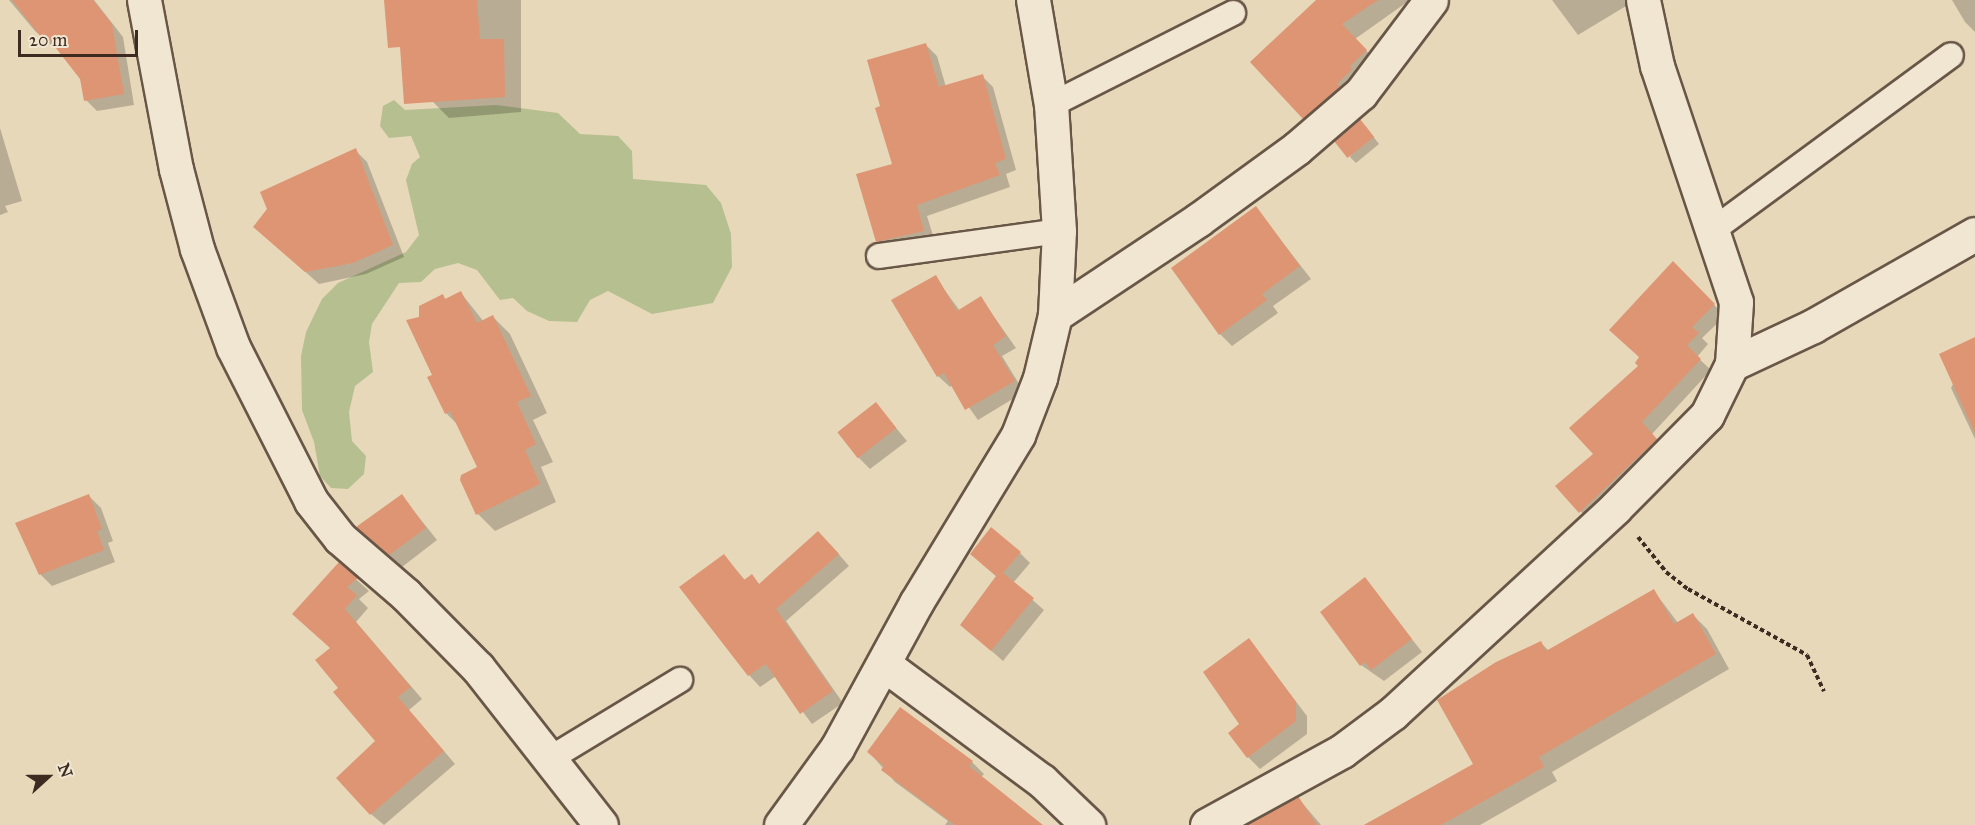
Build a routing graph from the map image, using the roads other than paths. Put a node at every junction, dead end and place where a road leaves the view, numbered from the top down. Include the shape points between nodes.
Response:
1 (144, 0) edge
2 (1033, 0) edge
3 (1431, 0) edge
4 (1643, 0) edge
5 (1233, 13) dead end
6 (1951, 55) dead end
7 (1051, 105) junction
8 (1713, 230) junction
9 (1059, 231) junction
10 (1975, 234) edge
11 (879, 256) dead end
12 (1055, 315) junction
13 (1732, 364) junction
14 (885, 665) junction
15 (680, 680) dead end
16 (551, 758) junction
17 (601, 825) edge
18 (781, 825) edge
19 (1088, 825) edge
20 (1207, 825) edge

1 - 16 street via 176,169 197,249 233,347 311,501 340,538 406,595 478,668
2 - 7 street
3 - 12 street via 1361,93 1297,148 1198,220
4 - 8 street via 1657,66
5 - 7 lane
6 - 8 lane
7 - 9 street
8 - 13 street via 1736,302
9 - 11 lane
9 - 12 street
10 - 13 street via 1813,326
12 - 14 street via 1040,378 1018,435 916,603
13 - 20 street via 1707,415 1615,508 1393,713 1342,751
14 - 18 street via 837,748
14 - 19 street via 1042,781
15 - 16 lane
16 - 17 street

